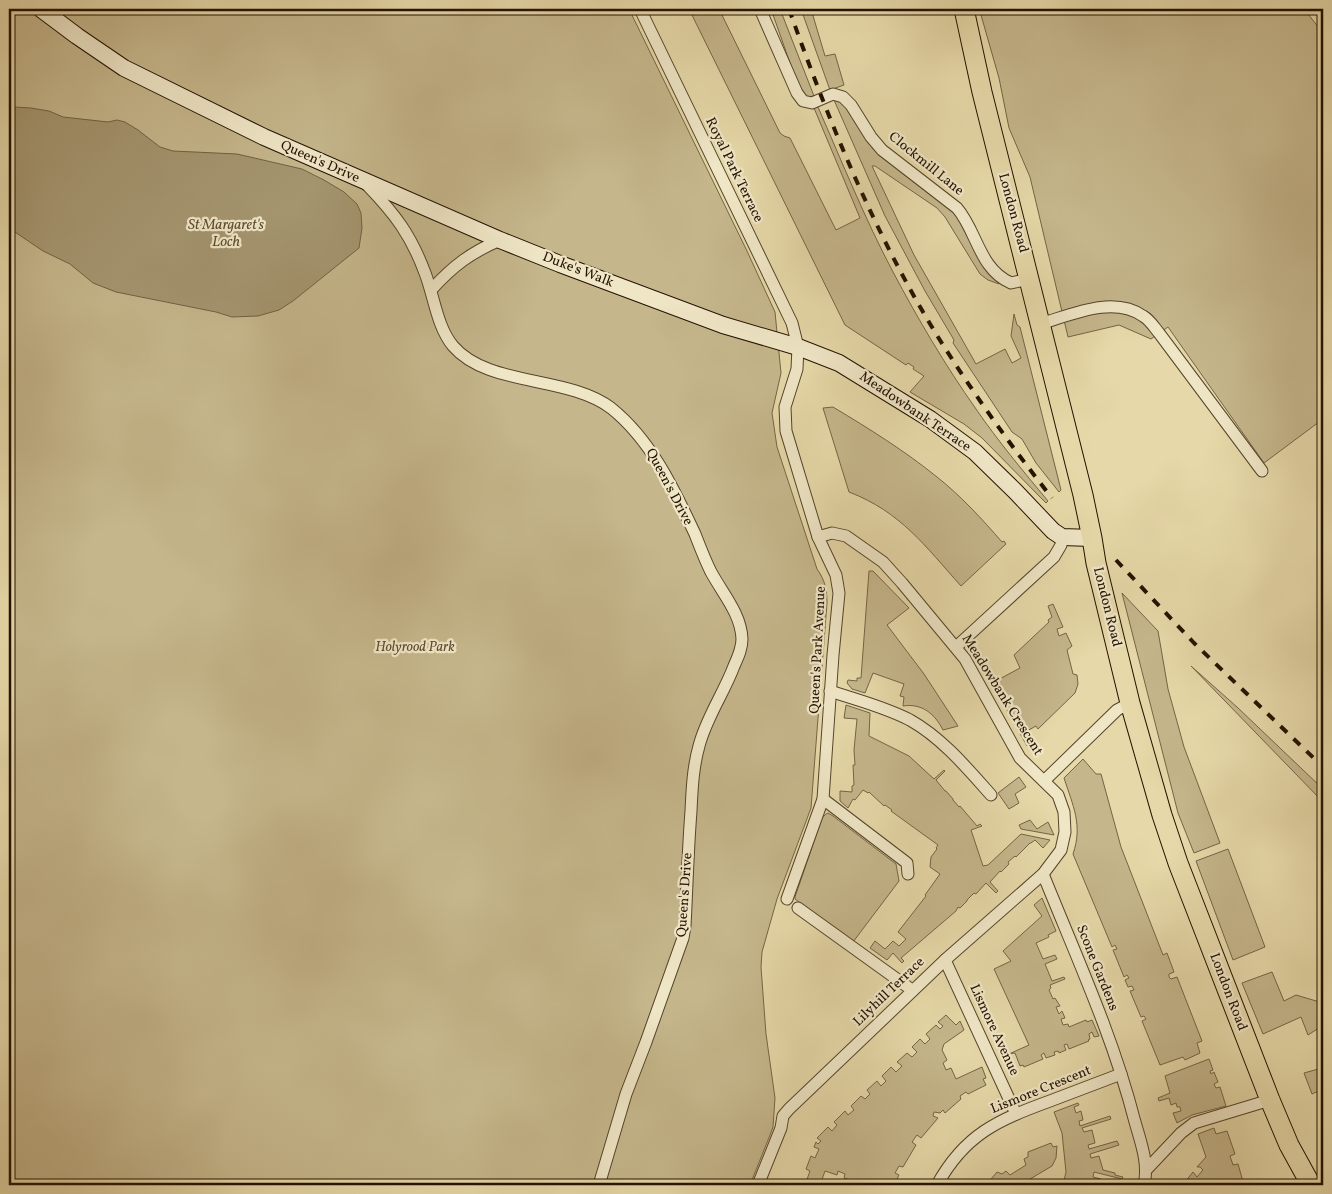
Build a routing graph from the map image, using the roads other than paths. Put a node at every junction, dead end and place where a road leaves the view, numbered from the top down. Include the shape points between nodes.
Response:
1 (41, 9) edge
2 (640, 9) edge
3 (760, 9) edge
4 (964, 9) edge
5 (362, 180) junction
6 (500, 240) junction
7 (1029, 280) junction
8 (431, 290) junction
9 (1040, 324) junction
10 (798, 346) junction
11 (1262, 471) dead end
12 (818, 537) junction
13 (1062, 537) junction
14 (1092, 538) junction
15 (956, 647) junction
16 (830, 691) junction
17 (1130, 703) junction
18 (1044, 781) junction
19 (991, 795) dead end
20 (823, 799) junction
21 (1064, 838) joint
22 (908, 874) dead end
23 (1043, 874) junction
24 (787, 899) dead end
25 (798, 908) dead end
26 (945, 960) junction
27 (912, 990) junction
28 (1121, 1074) junction
29 (1270, 1100) junction
30 (1016, 1114) junction
31 (1147, 1168) junction
32 (599, 1185) edge
33 (758, 1185) edge
34 (938, 1185) edge
35 (1144, 1185) edge
36 (1311, 1185) edge

1 - 5 street, Queen's Drive via 124,68 264,137
2 - 10 street, Royal Park Terrace via 792,323
3 - 7 street, Clockmill Lane via 801,99 812,103 834,94 843,97 882,150 957,208 993,270 1010,283
4 - 7 main road, London Road
5 - 6 street, Duke's Walk
5 - 8 street, Queen's Drive via 399,220 419,256
6 - 8 street via 468,256
6 - 10 street, Duke's Walk via 723,325
7 - 9 main road, London Road
8 - 32 street, Queen's Drive via 453,346 472,361 492,370 587,394 611,408 636,432 672,488 741,631 738,657 698,748 683,938 626,1094
9 - 11 street via 1099,308 1119,307 1143,316
9 - 14 main road, London Road
10 - 12 street, Queen's Park Avenue via 797,369 785,407 786,431
10 - 13 street, Meadowbank Terrace via 839,363 954,436 975,452
12 - 15 street, Meadowbank Crescent via 832,533 844,535 882,562
12 - 16 street, Queen's Park Avenue via 836,575 839,593
13 - 14 street
13 - 15 street via 1054,557
14 - 17 main road, London Road
15 - 18 street, Meadowbank Crescent via 1016,752
16 - 19 street via 914,722 947,749
16 - 20 street, Queen's Park Avenue
17 - 18 street via 1117,710
17 - 29 main road, London Road via 1178,863
18 - 21 street, Meadowbank Crescent via 1062,804
20 - 22 street via 907,863
20 - 24 street, Queen's Park Avenue
21 - 23 street, Lilyhill Terrace via 1059,854
23 - 26 street, Lilyhill Terrace
23 - 28 street, Scone Gardens
25 - 27 street
26 - 27 street, Lilyhill Terrace
26 - 30 street, Lismore Avenue
27 - 33 street, Lilyhill Terrace via 783,1116
28 - 30 street, Lismore Crescent
28 - 31 street, Scone Gardens
29 - 31 street via 1194,1123
29 - 36 main road, London Road
30 - 34 street, Lismore Crescent via 986,1129 968,1143
31 - 35 street

